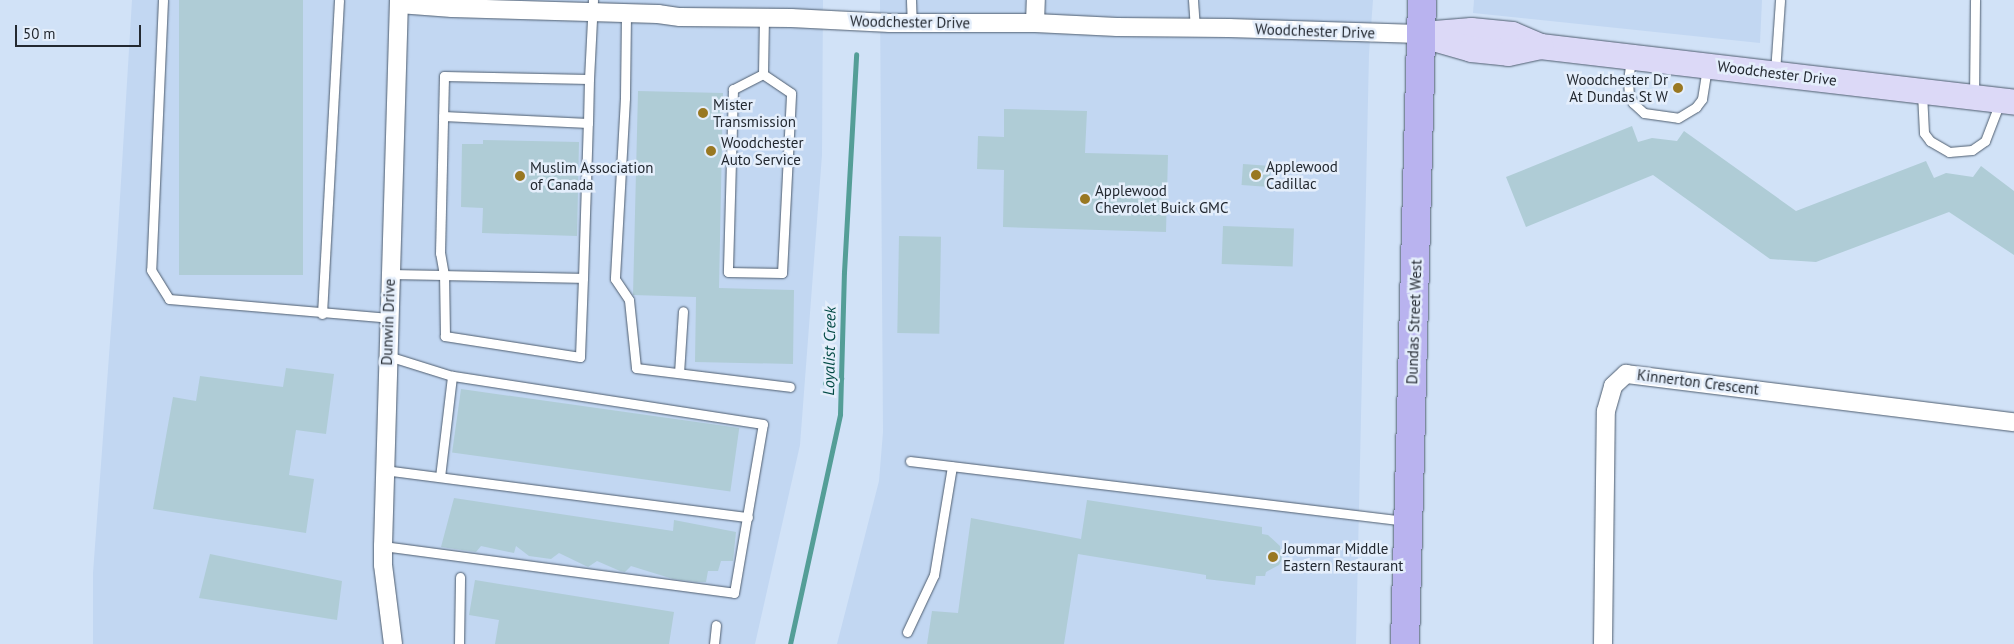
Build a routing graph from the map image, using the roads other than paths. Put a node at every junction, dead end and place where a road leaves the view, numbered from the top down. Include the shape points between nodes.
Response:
1 (163, 0) edge
2 (340, 0) edge
3 (911, 0) edge
4 (1036, 0) edge
5 (1193, 0) edge
6 (1422, 0) edge
7 (1780, 0) edge
8 (1975, 0) edge
9 (399, 2) edge
10 (592, 7) edge
11 (626, 14) junction
12 (764, 18) junction
13 (912, 23) junction
14 (1035, 23) junction
15 (1195, 28) junction
16 (1422, 34) junction
17 (1631, 56) junction
18 (1707, 64) junction
19 (1775, 73) junction
20 (762, 74) junction
21 (589, 78) junction
22 (1922, 91) junction
23 (1974, 97) junction
24 (2007, 101) edge
25 (443, 116) junction
26 (588, 123) junction
27 (390, 274) junction
28 (444, 275) junction
29 (584, 278) junction
30 (683, 311) dead end
31 (322, 314) junction
32 (389, 318) junction
33 (388, 356) junction
34 (679, 373) junction
35 (452, 376) junction
36 (790, 387) dead end
37 (2014, 422) edge
38 (910, 461) dead end
39 (952, 466) junction
40 (384, 470) junction
41 (440, 477) junction
42 (748, 517) junction
43 (1408, 522) junction
44 (383, 546) junction
45 (460, 577) dead end
46 (716, 624) dead end
47 (908, 632) dead end
48 (393, 644) edge
49 (459, 644) edge
50 (714, 644) edge
51 (1405, 644) edge
52 (1602, 644) edge

1 - 31 lane via 151,270 169,299
2 - 31 lane
3 - 13 lane
4 - 14 street
5 - 15 lane
6 - 16 main road, Dundas Street West
7 - 19 lane
8 - 23 lane
9 - 10 street, Woodchester Drive via 452,8
9 - 27 street, Dunwin Drive
10 - 11 street, Woodchester Drive
10 - 21 lane
11 - 12 street, Woodchester Drive
11 - 34 lane via 615,279 629,300 636,368
12 - 13 street, Woodchester Drive
12 - 20 lane
13 - 14 street, Woodchester Drive
14 - 15 street, Woodchester Drive
15 - 16 street, Woodchester Drive
16 - 17 street, Woodchester Drive via 1479,30 1512,34 1540,46
16 - 43 main road, Dundas Street West
17 - 18 street, Woodchester Drive
17 - 18 lane via 1628,81 1633,103 1644,113 1678,118 1696,107 1702,99
18 - 19 street, Woodchester Drive
19 - 22 street, Woodchester Drive
20 - 20 lane via 791,93 782,273 728,272 733,89
21 - 25 lane via 444,76
21 - 26 lane
22 - 23 street, Woodchester Drive
22 - 24 lane via 1924,132 1930,142 1949,152 1972,150 1985,141
23 - 24 street, Woodchester Drive
25 - 26 lane
25 - 28 lane via 440,252
26 - 29 lane
27 - 28 lane
27 - 32 street, Dunwin Drive
28 - 29 lane
28 - 29 lane via 445,336 580,357
30 - 34 lane
31 - 32 lane
32 - 33 street, Dunwin Drive
33 - 35 lane
33 - 40 street, Dunwin Drive
34 - 36 lane
35 - 41 lane
35 - 42 lane via 764,424
37 - 52 street, Kinnerton Crescent via 1626,374 1613,386 1606,410
38 - 39 lane
39 - 43 lane
39 - 47 lane via 934,575
40 - 41 lane
40 - 44 street, Dunwin Drive
41 - 42 lane
42 - 44 lane via 734,593
43 - 51 main road, Dundas Street West
44 - 48 street, Dunwin Drive
45 - 49 lane
46 - 50 lane

